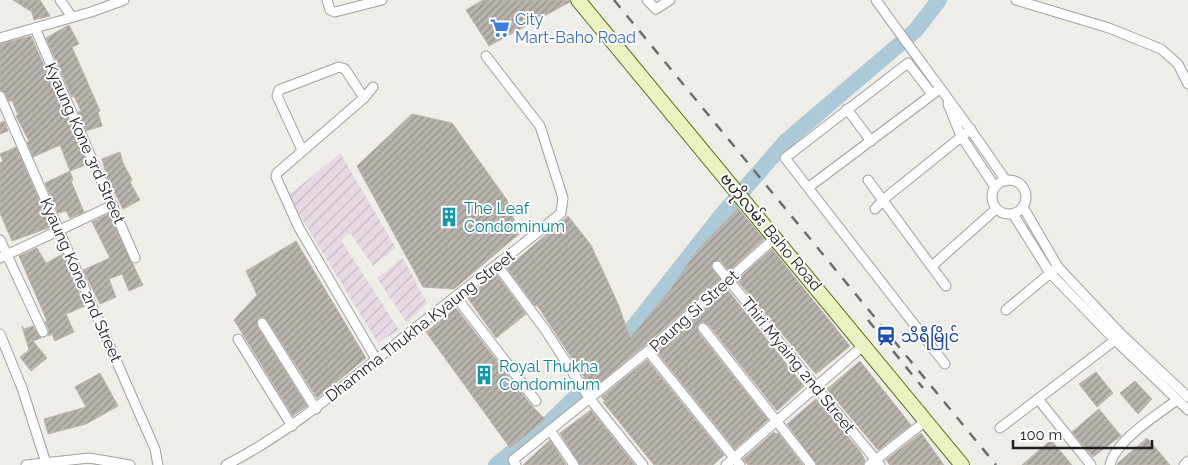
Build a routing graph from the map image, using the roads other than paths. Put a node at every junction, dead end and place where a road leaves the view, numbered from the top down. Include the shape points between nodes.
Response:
1 (60, 0) edge
2 (124, 0) edge
3 (327, 0) edge
4 (382, 0) edge
5 (578, 0) edge
6 (647, 0) edge
7 (670, 0) edge
8 (876, 0) edge
9 (1016, 0) edge
10 (72, 17) junction
11 (35, 28) junction
12 (0, 38) edge
13 (486, 56) dead end
14 (1188, 84) edge
15 (373, 87) dead end
16 (939, 92) junction
17 (0, 96) edge
18 (364, 98) junction
19 (847, 109) junction
20 (971, 129) junction
21 (962, 136) junction
22 (871, 140) junction
23 (302, 150) junction
24 (868, 180) dead end
25 (1006, 181) junction
26 (809, 187) junction
27 (995, 187) junction
28 (884, 200) junction
29 (113, 205) junction
30 (1022, 207) junction
31 (875, 209) dead end
32 (996, 209) junction
33 (1013, 214) junction
34 (58, 230) junction
35 (776, 237) junction
36 (0, 240) edge
37 (3, 256) edge
38 (135, 258) dead end
39 (498, 266) junction
40 (717, 266) dead end
41 (932, 266) junction
42 (1058, 267) junction
43 (1050, 273) junction
44 (728, 280) junction
45 (946, 286) dead end
46 (456, 298) junction
47 (1006, 310) dead end
48 (262, 323) dead end
49 (703, 328) dead end
50 (43, 332) dead end
51 (0, 334) edge
52 (1118, 337) junction
53 (238, 339) dead end
54 (864, 345) junction
55 (648, 351) junction
56 (376, 359) junction
57 (945, 364) dead end
58 (815, 386) junction
59 (586, 392) junction
60 (1188, 397) edge
61 (1038, 399) junction
62 (1177, 400) junction
63 (536, 401) dead end
64 (1187, 408) edge
65 (316, 409) junction
66 (927, 420) junction
67 (777, 422) junction
68 (292, 426) junction
69 (1000, 428) dead end
70 (550, 430) junction
71 (1188, 461) edge
72 (514, 462) edge
73 (737, 462) edge
74 (46, 463) junction
75 (875, 463) edge
76 (26, 465) edge
77 (130, 465) edge
78 (158, 465) edge
79 (226, 465) edge
80 (574, 465) edge
81 (643, 465) edge
82 (726, 465) edge
83 (811, 465) edge
84 (962, 465) edge
85 (1091, 465) edge
86 (1110, 465) edge
87 (1184, 465) edge

1 - 10 street
2 - 10 street
3 - 4 street via 330,10 335,12
5 - 35 main road, ဗဟိုလမ်း Baho Road
6 - 7 street via 656,9
8 - 16 street
9 - 14 street via 1109,28 1161,49 1178,64
10 - 11 street
11 - 12 street
11 - 29 street, Kyaung Kone 3rd Street
13 - 39 street, Dhamma Thukha Kyaung Street via 540,126 563,198 561,213
15 - 18 street
16 - 19 street via 908,63
16 - 20 street
16 - 21 street
16 - 22 street
17 - 34 street, Kyaung Kone 2nd Street
18 - 23 street
18 - 23 street via 345,69 339,68 278,90 277,96
19 - 22 street
19 - 26 street via 785,158
20 - 21 street
20 - 25 street
21 - 27 street
21 - 28 street
22 - 26 street
23 - 56 street via 277,173 277,182 299,228
24 - 28 street
25 - 27 street
25 - 30 street via 1014,181 1021,186 1026,196
26 - 57 street
27 - 32 street via 992,201
28 - 31 street
28 - 41 street
29 - 34 street
29 - 38 street, Kyaung Kone 3rd Street
30 - 33 street
30 - 42 street
32 - 33 street via 1004,214
32 - 41 street
33 - 43 street
34 - 37 street
34 - 78 street, Kyaung Kone 2nd Street via 156,449
35 - 44 street, Paung Si Street
35 - 54 main road, ဗဟိုလမ်း Baho Road
36 - 37 street
37 - 50 street
39 - 46 street, Dhamma Thukha Kyaung Street
39 - 59 street
40 - 44 street, Thiri Myaing 2nd Street
41 - 45 street
42 - 43 street
42 - 52 street
43 - 47 street
43 - 52 street
44 - 55 street, Paung Si Street
44 - 58 street, Thiri Myaing 2nd Street
46 - 56 street, Dhamma Thukha Kyaung Street
46 - 63 street
48 - 65 street
49 - 67 street
51 - 74 street via 22,388
52 - 60 street
52 - 61 street
52 - 62 street
53 - 68 street
54 - 58 street
54 - 66 main road, ဗဟိုလမ်း Baho Road
55 - 59 street, Paung Si Street via 610,382
55 - 73 street
56 - 65 street, Dhamma Thukha Kyaung Street
58 - 67 street
58 - 75 street, Thiri Myaing 2nd Street
59 - 70 street
59 - 81 street
61 - 69 street
61 - 85 street
62 - 64 street
62 - 86 street via 1135,432 1112,458
65 - 68 street, Dhamma Thukha Kyaung Street
66 - 75 street
66 - 84 main road, ဗဟိုလမ်း Baho Road
67 - 73 street
67 - 83 street
68 - 79 street, Dhamma Thukha Kyaung Street
70 - 72 street
70 - 80 street
71 - 87 street
73 - 82 street
74 - 76 street
74 - 77 street via 89,458

